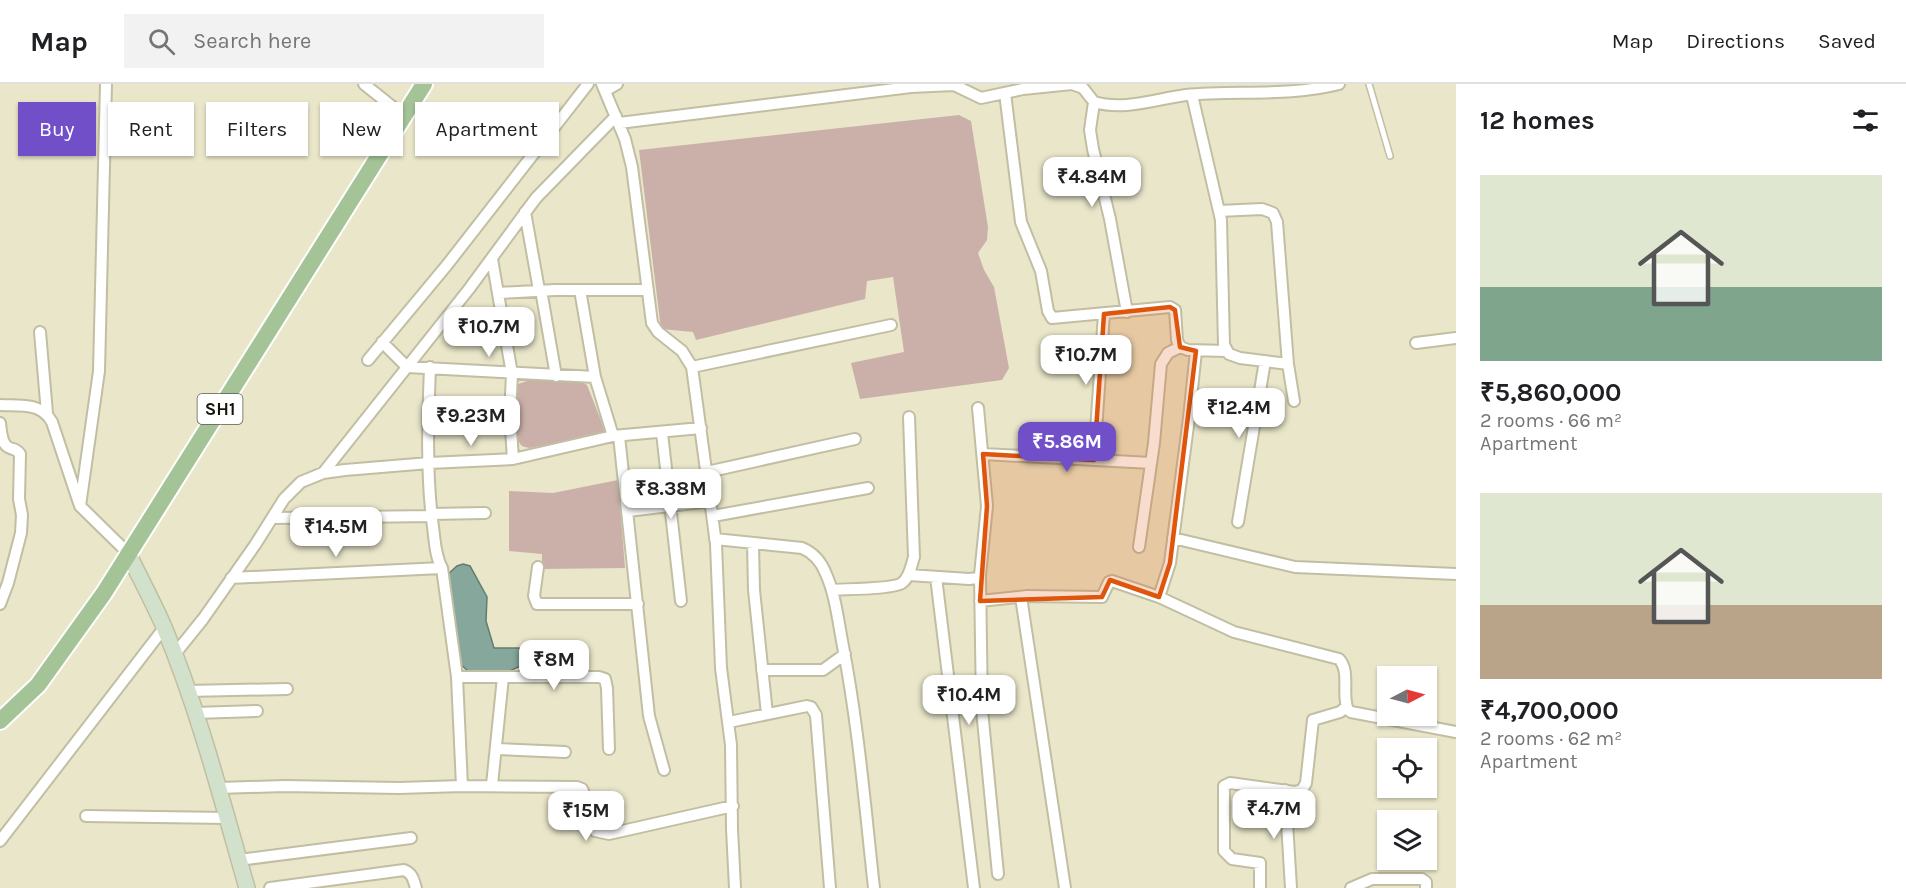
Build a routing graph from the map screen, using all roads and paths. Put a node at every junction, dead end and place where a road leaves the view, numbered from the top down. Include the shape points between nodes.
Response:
1 (106, 84) edge
2 (364, 84) edge
3 (424, 84) edge
4 (588, 84) edge
5 (618, 84) edge
6 (1339, 84) edge
7 (1369, 84) edge
8 (887, 86) edge
9 (1034, 86) edge
10 (603, 88) edge
11 (1268, 88) edge
12 (1002, 90) edge
13 (1192, 95) junction
14 (1094, 102) junction
15 (404, 116) junction
16 (617, 119) junction
17 (1390, 156) dead end
18 (1219, 211) junction
19 (525, 212) junction
20 (492, 259) junction
21 (540, 290) junction
22 (580, 290) junction
23 (647, 290) junction
24 (498, 293) junction
25 (1127, 312) junction
26 (1104, 314) junction
27 (891, 325) dead end
28 (40, 332) dead end
29 (1456, 338) edge
30 (382, 342) junction
31 (1416, 343) dead end
32 (1180, 347) junction
33 (1196, 351) junction
34 (1227, 351) junction
35 (368, 360) dead end
36 (1264, 361) junction
37 (1288, 364) junction
38 (407, 367) junction
39 (430, 367) junction
40 (692, 367) junction
41 (512, 374) junction
42 (556, 376) junction
43 (595, 377) junction
44 (1294, 401) dead end
45 (0, 405) edge
46 (978, 408) dead end
47 (47, 413) junction
48 (909, 417) dead end
49 (0, 423) edge
50 (701, 428) junction
51 (662, 433) junction
52 (616, 436) junction
53 (855, 439) dead end
54 (983, 454) junction
55 (513, 459) junction
56 (1094, 460) junction
57 (429, 463) junction
58 (1151, 463) junction
59 (707, 472) junction
60 (323, 473) junction
61 (868, 488) dead end
62 (711, 501) junction
63 (670, 506) junction
64 (80, 507) junction
65 (628, 511) junction
66 (485, 513) dead end
67 (432, 515) junction
68 (712, 516) junction
69 (272, 518) junction
70 (1238, 522) dead end
71 (1173, 538) junction
72 (715, 539) junction
73 (753, 543) junction
74 (1139, 547) dead end
75 (128, 553) junction
76 (538, 567) dead end
77 (441, 568) junction
78 (1456, 574) edge
79 (909, 575) junction
80 (980, 575) junction
81 (936, 577) junction
82 (231, 578) junction
83 (832, 590) junction
84 (1021, 597) junction
85 (1159, 597) junction
86 (681, 601) dead end
87 (980, 601) junction
88 (0, 604) edge
89 (638, 604) junction
90 (164, 628) junction
91 (845, 654) junction
92 (174, 655) junction
93 (762, 670) junction
94 (457, 677) junction
95 (503, 677) junction
96 (287, 689) dead end
97 (188, 691) junction
98 (1346, 707) junction
99 (257, 711) dead end
100 (195, 713) junction
101 (767, 714) junction
102 (0, 721) edge
103 (729, 722) junction
104 (1456, 732) edge
105 (496, 748) junction
106 (609, 749) dead end
107 (565, 752) dead end
108 (664, 770) dead end
109 (492, 785) junction
110 (462, 786) junction
111 (219, 788) junction
112 (1285, 790) junction
113 (733, 806) junction
114 (86, 816) dead end
115 (226, 818) junction
116 (411, 838) dead end
117 (0, 841) edge
118 (239, 860) junction
119 (998, 874) dead end
120 (247, 888) edge
121 (270, 888) edge
122 (416, 888) edge
123 (735, 888) edge
124 (831, 888) edge
125 (874, 888) edge
126 (974, 888) edge
127 (1065, 888) edge
128 (1260, 888) edge
129 (1291, 888) edge
130 (1351, 888) edge
131 (1426, 888) edge

1 - 64 street via 100,354
2 - 15 street
3 - 15 main road, SH1
4 - 30 street
5 - 10 street
6 - 11 street
7 - 17 lane
8 - 12 street via 954,85 981,98
8 - 16 street
9 - 12 street
9 - 14 street via 1078,85
10 - 16 street
11 - 13 street
12 - 26 street via 1021,222 1041,271 1048,311 1057,319
13 - 14 street via 1113,106
13 - 18 street
14 - 25 street via 1090,130
15 - 75 main road, SH1
16 - 19 street
16 - 23 street via 632,167
18 - 34 street
18 - 37 street via 1262,209 1273,213 1277,222
19 - 20 street
19 - 21 street
20 - 24 street
20 - 38 street
21 - 22 street
21 - 24 street
21 - 42 street
22 - 23 street
22 - 43 street
23 - 40 street via 652,322 658,332 682,351
24 - 41 street
25 - 26 street
25 - 32 street via 1170,307 1175,310
26 - 56 street
27 - 40 street
28 - 47 street
29 - 31 street
30 - 35 street
30 - 38 street
32 - 33 street
32 - 58 street via 1168,353 1161,364
33 - 34 street
33 - 71 street
34 - 36 street via 1240,358
36 - 37 street
36 - 70 street
37 - 44 street
38 - 39 street
38 - 60 street
39 - 41 street
39 - 57 street
40 - 50 street
41 - 42 street
41 - 55 street
42 - 43 street
43 - 52 street
45 - 47 street via 31,407
46 - 54 street
47 - 64 street
48 - 79 street via 914,557
49 - 88 street via 4,443 20,454 22,523
50 - 51 street
50 - 59 street
51 - 52 street
51 - 63 street
52 - 55 street
52 - 65 street
53 - 59 street
54 - 56 street
54 - 80 street via 987,506
55 - 57 street
56 - 58 street
57 - 60 street
57 - 67 street
58 - 74 street
59 - 62 street
60 - 69 street via 294,487
61 - 68 street
62 - 63 street
62 - 68 street
63 - 65 street
63 - 86 street
64 - 75 street
65 - 89 street
66 - 67 street
67 - 69 street
67 - 77 street
68 - 72 street
69 - 82 street
71 - 78 street via 1295,567
71 - 85 street
72 - 73 street
72 - 103 street
73 - 83 street via 802,548 812,553
73 - 93 street
75 - 90 street
75 - 102 main road, SH1 via 55,663
76 - 89 street via 534,596 537,604
77 - 82 street
77 - 94 street
79 - 81 street
79 - 83 street via 901,584
80 - 81 street via 974,579
80 - 87 street
81 - 126 street
82 - 92 street
83 - 91 street
84 - 85 street via 1102,597 1111,581
84 - 87 street
84 - 127 street
85 - 98 street via 1234,632 1339,659 1345,670
87 - 119 street via 982,711
89 - 108 street via 650,716
90 - 92 street
90 - 117 street
91 - 93 street via 823,669
91 - 125 street
92 - 97 street
93 - 101 street
94 - 95 street
94 - 110 street
95 - 105 street
95 - 106 street via 605,679
96 - 97 street
97 - 100 street
98 - 104 street via 1351,712
98 - 112 street via 1313,720 1306,783 1302,790
99 - 100 street
100 - 111 street
101 - 103 street
101 - 124 street via 807,706 816,715
103 - 113 street
105 - 107 street
105 - 109 street
109 - 110 street
109 - 113 street via 582,789 595,831 609,834
110 - 111 street
111 - 115 street
112 - 128 street via 1230,783 1224,786 1224,851 1232,859 1260,863
112 - 129 street
113 - 123 street
114 - 115 street
115 - 118 street
116 - 118 street
118 - 120 street
121 - 122 street via 404,870 413,876
130 - 131 street via 1372,879 1422,879

